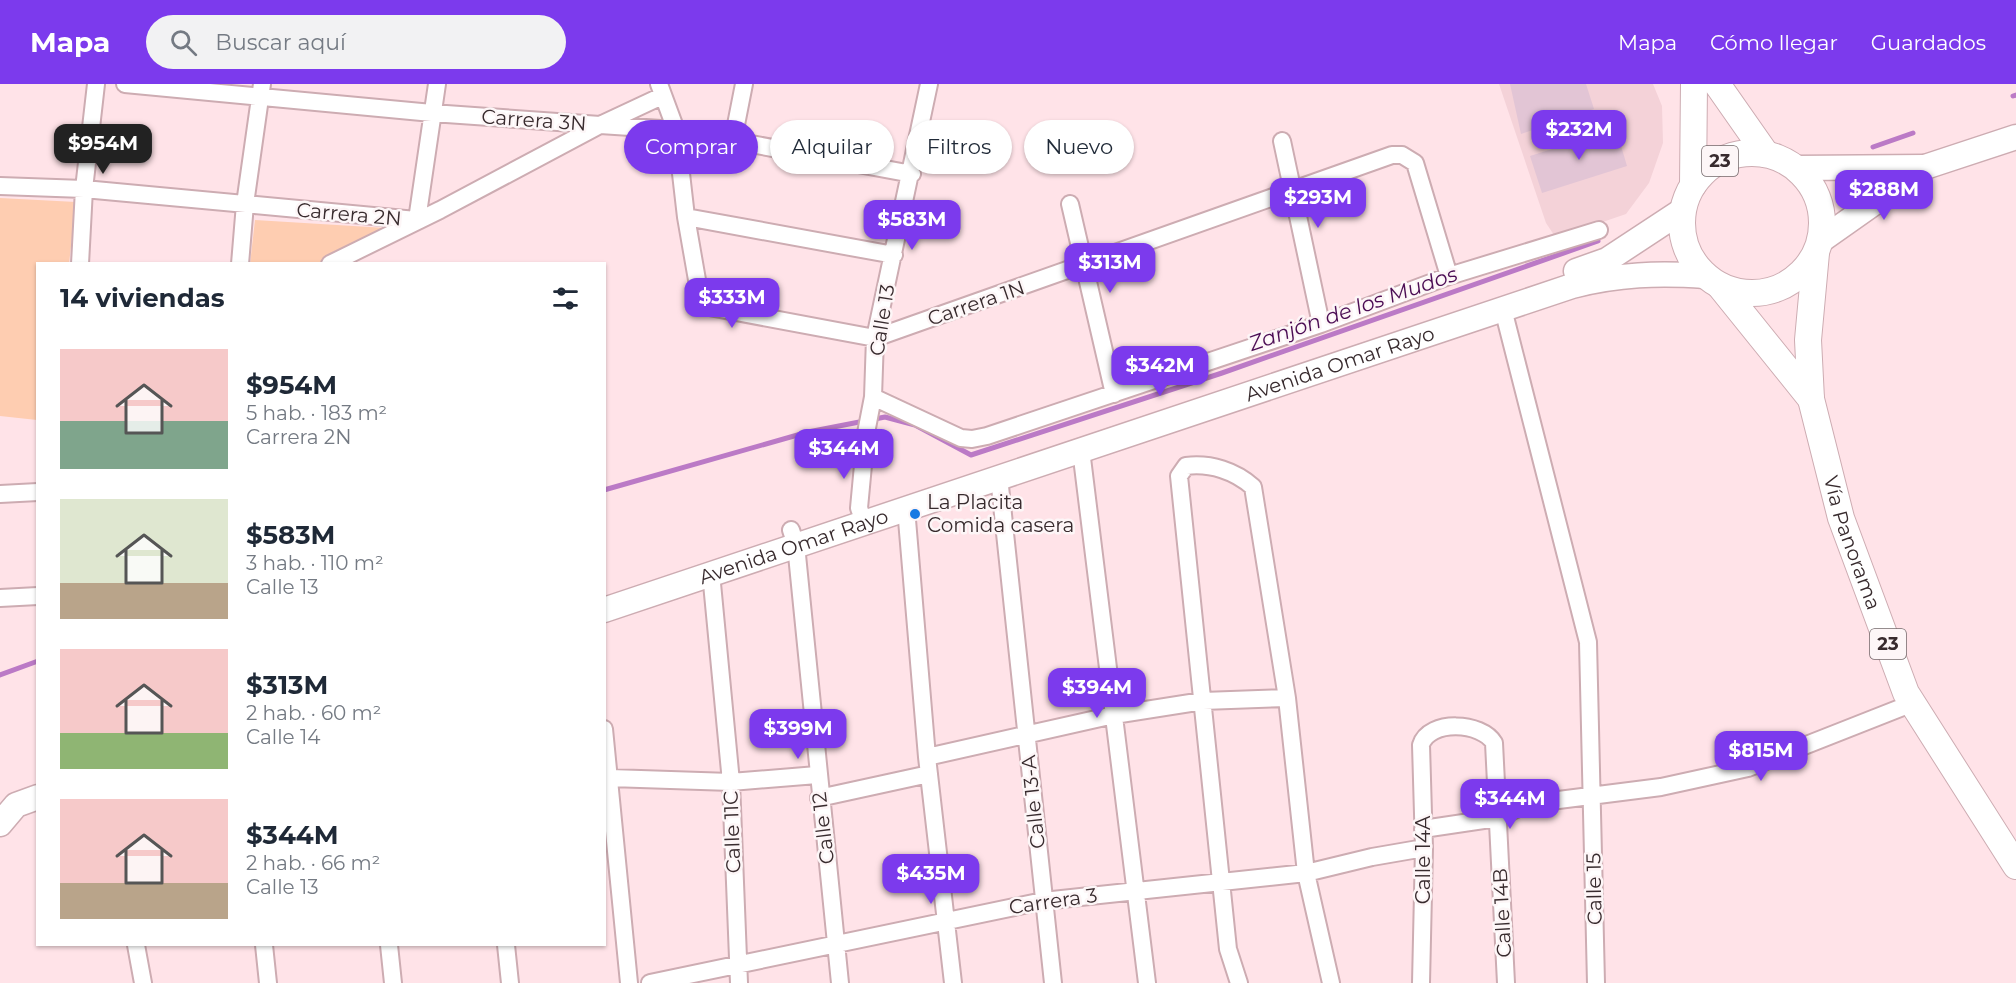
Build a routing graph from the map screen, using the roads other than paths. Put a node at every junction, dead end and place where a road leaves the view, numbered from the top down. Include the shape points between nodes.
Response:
1 (96, 84) edge
2 (125, 84) edge
3 (437, 84) edge
4 (744, 84) edge
5 (929, 84) edge
6 (1694, 84) edge
7 (1718, 84) edge
8 (660, 90) edge
9 (261, 91) edge
10 (432, 113) junction
11 (672, 120) edge
12 (737, 120) edge
13 (922, 120) edge
14 (600, 125) junction
15 (624, 127) edge
16 (2016, 137) edge
17 (1281, 141) dead end
18 (758, 145) edge
19 (1766, 154) junction
20 (1925, 167) junction
21 (1796, 168) junction
22 (906, 173) edge
23 (681, 174) edge
24 (912, 174) edge
25 (1693, 185) junction
26 (0, 186) edge
27 (84, 189) junction
28 (1292, 189) junction
29 (245, 204) junction
30 (1070, 204) dead end
31 (1683, 210) junction
32 (686, 217) junction
33 (417, 220) junction
34 (1599, 230) dead end
35 (1818, 247) junction
36 (894, 255) junction
37 (80, 262) edge
38 (240, 262) edge
39 (334, 262) edge
40 (1086, 265) junction
41 (1449, 276) junction
42 (1713, 281) junction
43 (1503, 309) junction
44 (1322, 324) junction
45 (875, 338) junction
46 (1114, 394) junction
47 (873, 397) junction
48 (1811, 399) junction
49 (1081, 450) junction
50 (999, 477) junction
51 (36, 492) edge
52 (0, 494) edge
53 (906, 508) junction
54 (862, 515) junction
55 (794, 538) junction
56 (711, 573) junction
57 (606, 593) edge
58 (36, 596) edge
59 (0, 598) edge
60 (606, 609) edge
61 (1287, 698) junction
62 (1203, 701) junction
63 (1912, 703) junction
64 (1114, 715) junction
65 (1026, 735) junction
66 (1490, 735) joint
67 (606, 745) edge
68 (927, 757) junction
69 (929, 774) junction
70 (817, 775) junction
71 (610, 778) junction
72 (731, 782) junction
73 (1592, 795) junction
74 (819, 798) junction
75 (18, 799) edge
76 (1497, 818) junction
77 (0, 824) edge
78 (1423, 830) junction
79 (1424, 848) junction
80 (2016, 866) edge
81 (1306, 873) junction
82 (1221, 880) junction
83 (1136, 891) junction
84 (1043, 900) junction
85 (946, 919) junction
86 (837, 942) junction
87 (136, 946) edge
88 (264, 946) edge
89 (390, 946) edge
90 (506, 946) edge
91 (737, 964) junction
92 (143, 983) edge
93 (268, 983) edge
94 (393, 983) edge
95 (510, 983) edge
96 (629, 983) edge
97 (650, 983) edge
98 (739, 983) edge
99 (840, 983) edge
100 (953, 983) edge
101 (1053, 983) edge
102 (1148, 983) edge
103 (1239, 983) edge
104 (1331, 983) edge
105 (1421, 983) edge
106 (1506, 983) edge
107 (1596, 983) edge

1 - 27 street
2 - 9 street, Carrera 3N
3 - 10 street
4 - 12 street
5 - 13 street, Calle 13
6 - 25 main road, 23
7 - 19 main road, 23
8 - 11 street, Carrera 3N
8 - 14 street, Carrera 3N
9 - 10 street, Carrera 3N
9 - 29 street
10 - 14 street, Carrera 3N
10 - 33 street
14 - 15 street
14 - 33 street, Carrera 2N
16 - 20 street
17 - 28 street
18 - 22 street
19 - 21 main road, 23
19 - 25 main road, 23 via 1745,153 1725,159 1707,169
20 - 21 street
20 - 35 street
21 - 35 main road, 23 via 1820,201 1823,228
23 - 32 street, Carrera 3N
24 - 36 street, Calle 13
25 - 31 main road, 23
26 - 27 street, Carrera 2N
27 - 29 street, Carrera 2N
27 - 37 street
28 - 40 street, Carrera 1N
28 - 41 street, Carrera 1N via 1402,155 1415,163
28 - 44 street
29 - 33 street, Carrera 2N
29 - 38 street
30 - 40 street
31 - 42 main road, 23 via 1688,252
31 - 54 street, Avenida Omar Rayo via 1597,264
32 - 36 street
32 - 45 street, Carrera 3N via 704,306
33 - 39 street
34 - 41 street
35 - 42 main road via 1803,272 1774,289 1742,292
35 - 48 main road, Vía Panorama / 23 via 1809,331
36 - 45 street, Calle 13
40 - 45 street, Carrera 1N
40 - 46 street
41 - 44 street
42 - 43 street, Avenida Omar Rayo via 1656,273 1610,276
42 - 48 main road, Vía Panorama / 23
43 - 49 street, Avenida Omar Rayo
43 - 73 street, Calle 15 via 1588,642
44 - 46 street
45 - 47 street, Calle 13
46 - 47 street via 972,439 961,438
47 - 54 street, Calle 13 via 866,433
48 - 63 main road, Vía Panorama / 23 via 1841,518
49 - 50 street, Avenida Omar Rayo
49 - 64 street
50 - 53 street, Avenida Omar Rayo
50 - 65 street, Calle 13-A
51 - 52 street
53 - 54 street, Avenida Omar Rayo
53 - 68 street
54 - 55 street, Avenida Omar Rayo
55 - 56 street, Avenida Omar Rayo
55 - 57 street, Avenida Omar Rayo
55 - 70 street, Calle 12
56 - 60 street, Avenida Omar Rayo
56 - 72 street, Calle 11C
58 - 59 street
61 - 62 street
61 - 62 street via 1253,487 1232,472 1198,465 1186,466 1179,476
61 - 81 street
62 - 64 street
62 - 82 street
63 - 73 street via 1748,768 1662,787
63 - 80 main road, Vía Panorama / 23
64 - 65 street
64 - 83 street
65 - 68 street
65 - 84 street, Calle 13-A
66 - 76 street, Calle 14B via 1494,743
66 - 78 street, Calle 14A via 1451,727 1430,732 1423,738
67 - 71 street
68 - 69 street
69 - 74 street
69 - 85 street
70 - 72 street
70 - 74 street, Calle 12
71 - 72 street
71 - 96 street
72 - 91 street, Calle 11C
73 - 76 street via 1527,804
73 - 107 street, Calle 15
74 - 86 street, Calle 12
75 - 77 street
76 - 78 street
76 - 106 street, Calle 14B
78 - 79 street, Calle 14A
79 - 81 street, Carrera 3
79 - 105 street, Calle 14A
81 - 82 street, Carrera 3
81 - 104 street
82 - 83 street, Carrera 3
82 - 103 street via 1228,949
83 - 84 street, Carrera 3
83 - 102 street
84 - 85 street, Carrera 3
84 - 101 street, Calle 13-A
85 - 86 street, Carrera 3
85 - 100 street
86 - 91 street, Carrera 3
86 - 99 street, Calle 12
87 - 92 street
88 - 93 street
89 - 94 street
90 - 95 street
91 - 97 street, Carrera 3
91 - 98 street, Calle 11C

